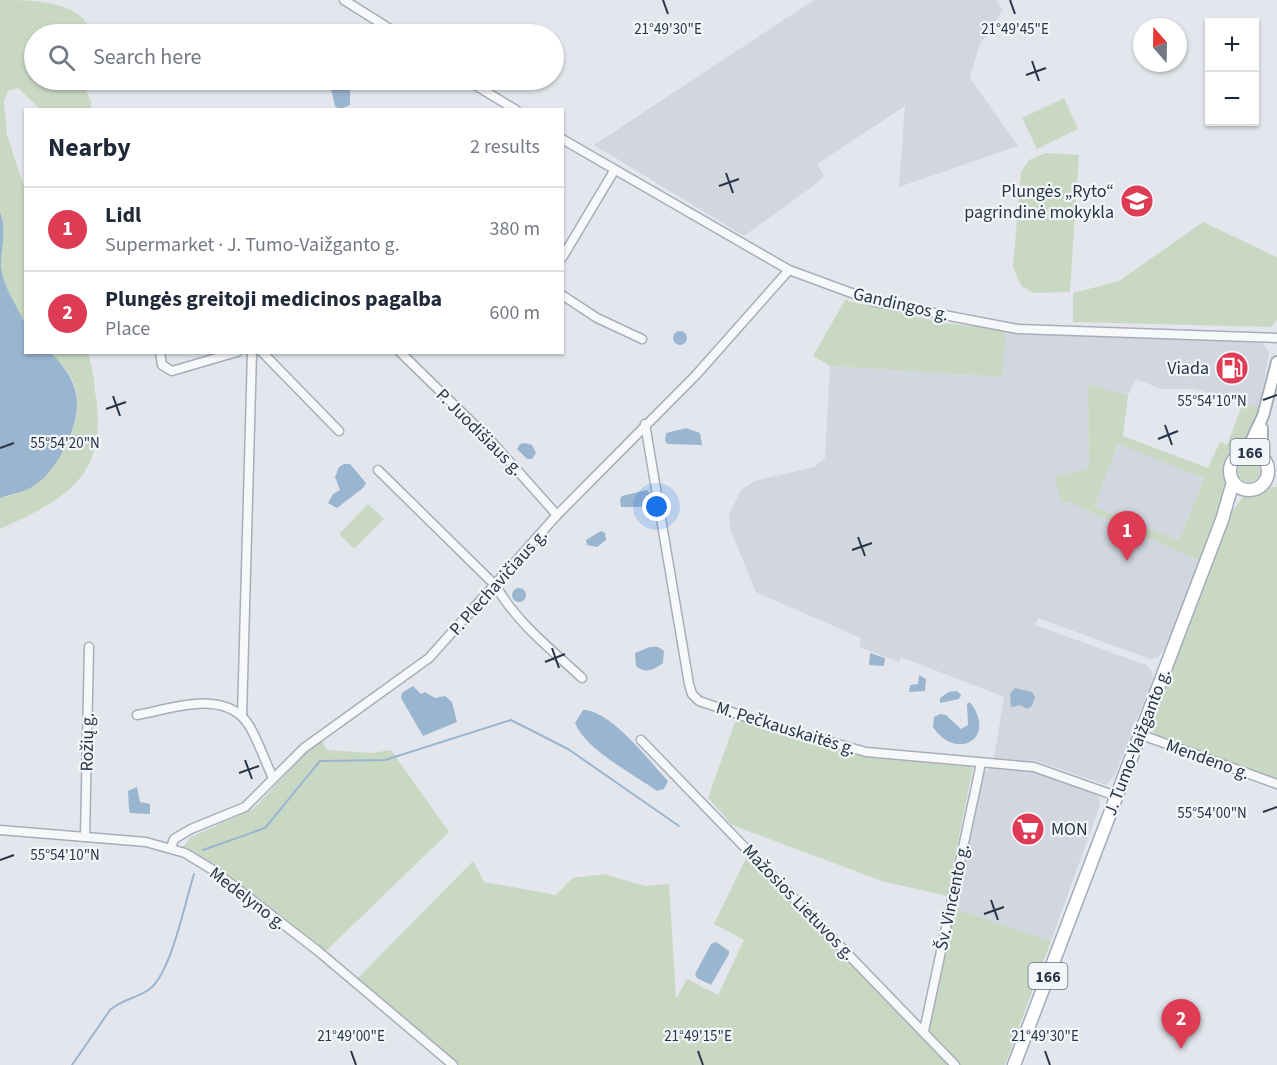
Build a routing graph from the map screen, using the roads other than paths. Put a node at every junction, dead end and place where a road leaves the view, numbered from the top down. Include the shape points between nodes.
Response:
1 (344, 0) edge
2 (382, 24) edge
3 (483, 90) edge
4 (513, 108) edge
5 (564, 140) edge
6 (614, 171) junction
7 (564, 255) edge
8 (789, 270) junction
9 (564, 296) edge
10 (1277, 338) edge
11 (642, 339) dead end
12 (160, 354) edge
13 (230, 354) edge
14 (252, 354) edge
15 (264, 354) edge
16 (402, 354) edge
17 (1277, 362) edge
18 (1263, 416) junction
19 (645, 424) junction
20 (339, 431) dead end
21 (1246, 452) junction
22 (1262, 456) junction
23 (378, 470) dead end
24 (1273, 473) edge
25 (1233, 482) junction
26 (1271, 484) edge
27 (1245, 490) junction
28 (557, 515) junction
29 (1222, 520) junction
30 (496, 586) junction
31 (89, 647) dead end
32 (582, 678) dead end
33 (137, 715) dead end
34 (242, 716) junction
35 (1139, 734) junction
36 (641, 740) dead end
37 (981, 763) junction
38 (273, 778) junction
39 (1277, 784) edge
40 (1116, 796) junction
41 (0, 830) edge
42 (85, 837) junction
43 (171, 847) junction
44 (924, 1031) junction
45 (453, 1065) edge
46 (955, 1065) edge
47 (1014, 1065) edge

1 - 2 street
3 - 4 street
5 - 6 street, Gandingos g.
6 - 7 street
6 - 8 street, Gandingos g.
8 - 10 street, Gandingos g. via 876,302 1018,329
8 - 19 street, P. Plechavičiaus g. via 696,375
9 - 11 street via 597,318
12 - 13 street via 162,365 172,371
14 - 34 street
15 - 20 street
16 - 28 street, P. Juodišiaus g. via 492,442
17 - 18 main road
18 - 21 main road
18 - 22 main road
19 - 28 street, P. Plechavičiaus g.
19 - 37 street, M. Pečkauskaitės g. via 692,694 699,701 770,725 866,752
21 - 22 main road, 166
21 - 25 main road, 166 via 1231,465
22 - 24 main road, 166
23 - 30 street
24 - 26 main road, 166
25 - 27 main road, 166
25 - 29 main road, J. Tumo-Vaižganto g. / 166
26 - 27 main road, 166
27 - 29 main road, J. Tumo-Vaižganto g. / 166
28 - 30 street, P. Plechavičiaus g.
29 - 35 main road, J. Tumo-Vaižganto g. / 166
30 - 32 street via 502,598
30 - 38 street, P. Plechavičiaus g. via 429,658 304,748
31 - 42 street, Rožių g.
33 - 34 street via 213,703
34 - 38 street
35 - 39 street, Mendeno g.
35 - 40 main road, J. Tumo-Vaižganto g. / 166
36 - 44 street, Mažosios Lietuvos g.
37 - 40 street, M. Pečkauskaitės g. via 1034,766
37 - 44 street, Šv. Vincento g.
38 - 43 street, P. Plechavičiaus g. via 245,807 190,829 174,839
40 - 47 main road, J. Tumo-Vaižganto g. / 166
41 - 42 street, Medelyno g.
42 - 43 street, Medelyno g.
43 - 45 street, Medelyno g. via 213,870 283,924
44 - 46 street, Mažosios Lietuvos g.

